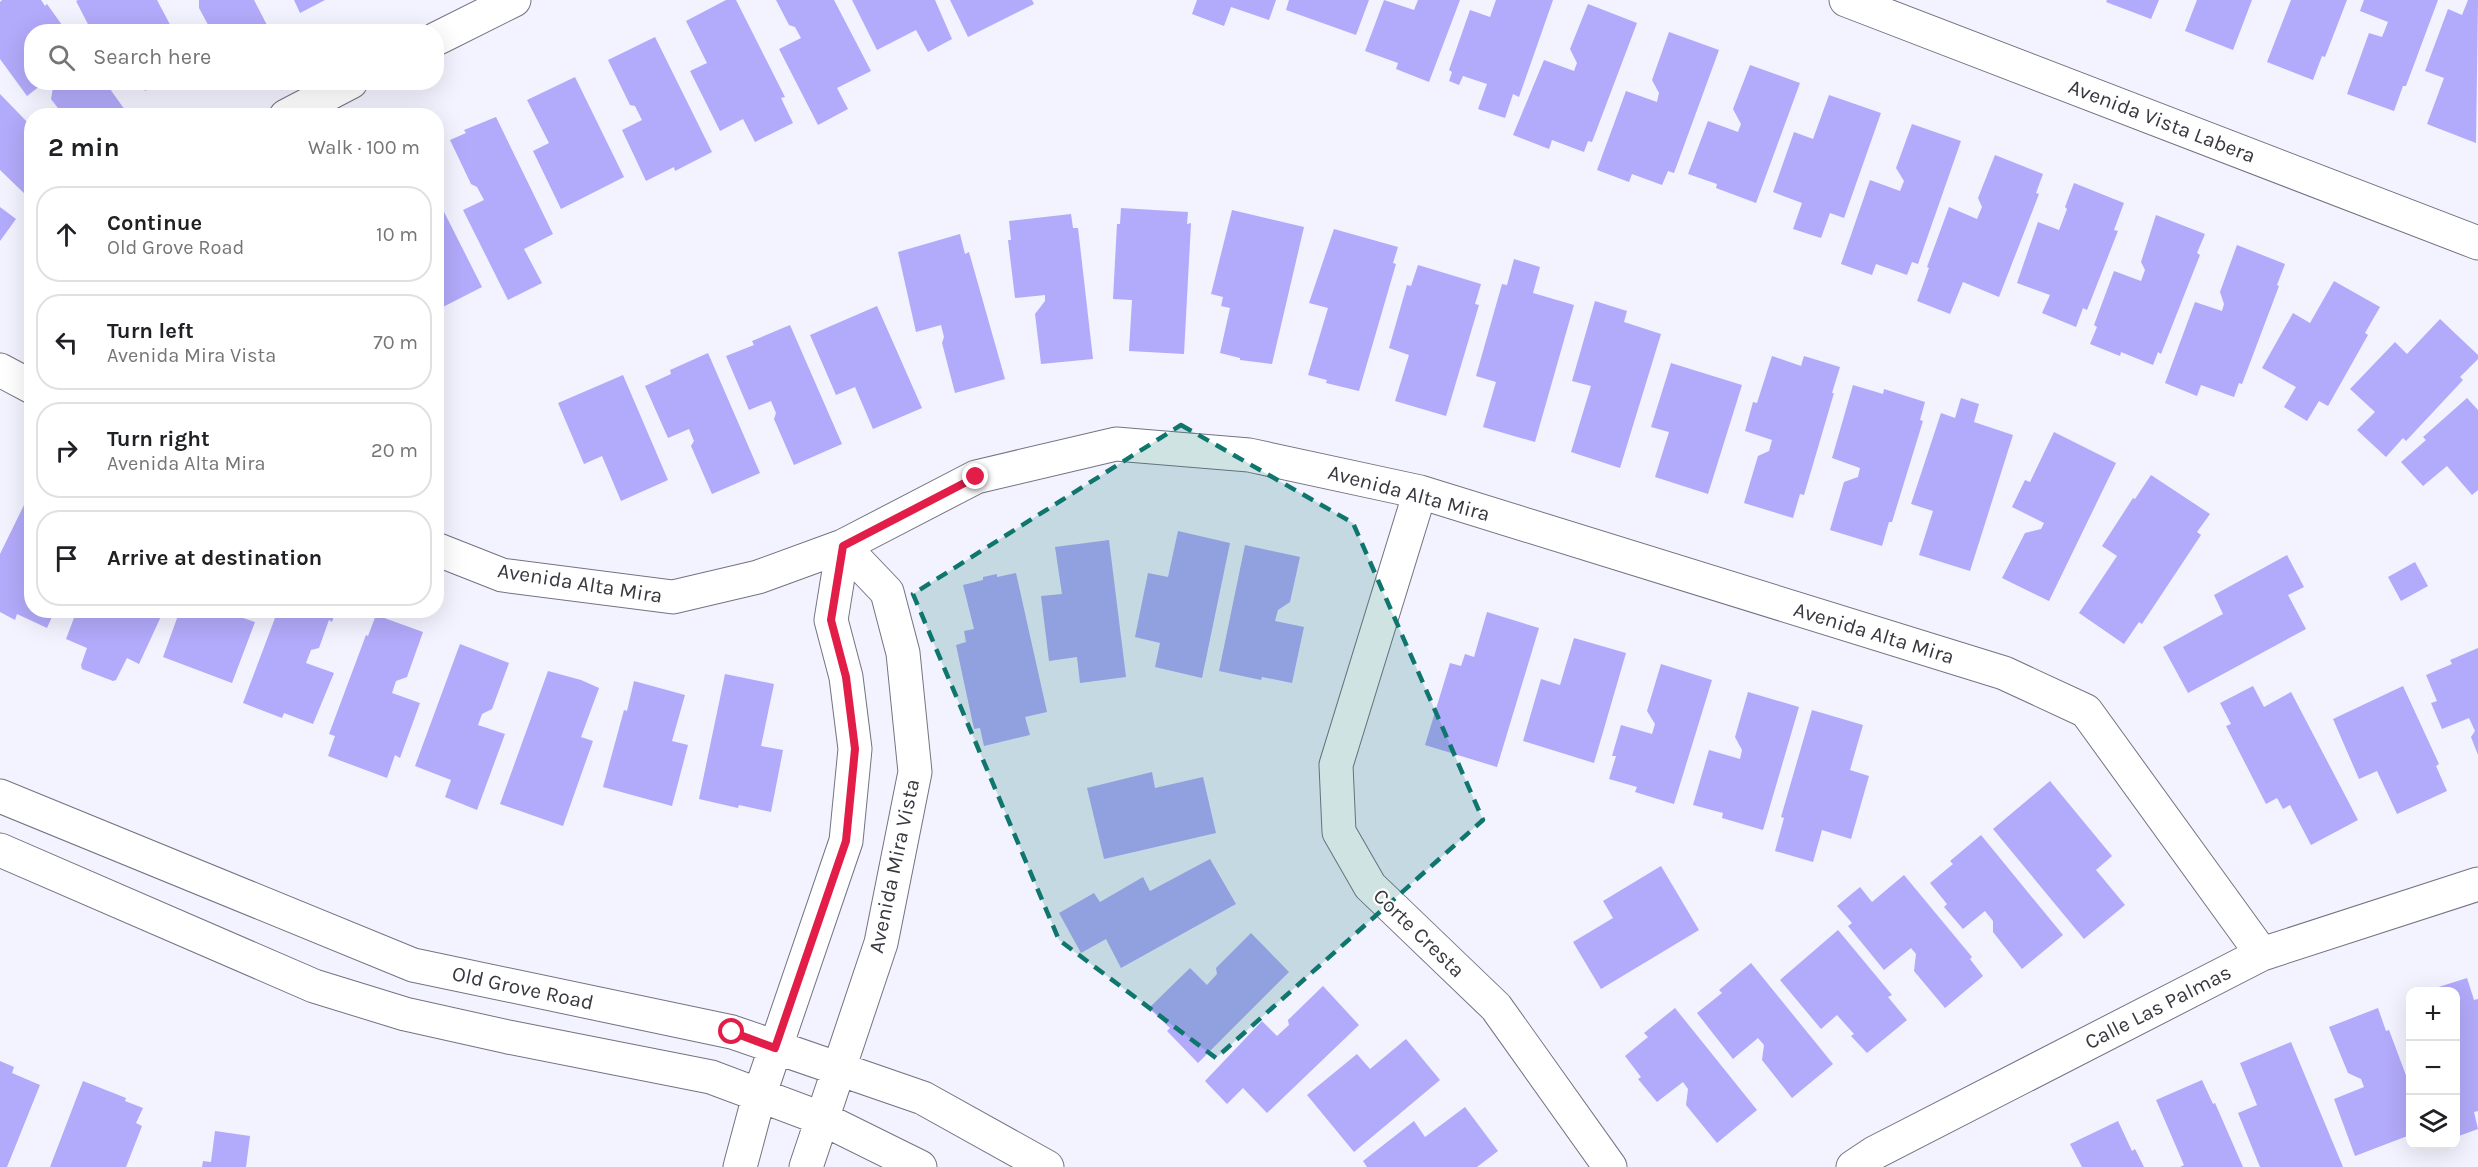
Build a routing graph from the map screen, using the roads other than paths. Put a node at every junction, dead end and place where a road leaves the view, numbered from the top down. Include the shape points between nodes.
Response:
1 (514, 0) edge
2 (1846, 0) edge
3 (444, 35) edge
4 (336, 90) edge
5 (301, 108) edge
6 (2478, 243) edge
7 (1420, 492) junction
8 (843, 546) junction
9 (444, 552) edge
10 (0, 796) edge
11 (0, 850) edge
12 (2478, 884) edge
13 (2262, 954) junction
14 (775, 1048) junction
15 (838, 1070) junction
16 (759, 1096) junction
17 (823, 1119) junction
18 (740, 1167) edge
19 (806, 1167) edge
20 (920, 1167) edge
21 (1047, 1167) edge
22 (1610, 1167) edge
23 (1853, 1167) edge

1 - 3 street
2 - 6 street, Avenida Vista Labera
4 - 5 street
7 - 8 street, Avenida Alta Mira via 1249,455 1116,444 976,477
7 - 13 street, Avenida Alta Mira via 2004,673 2086,711
7 - 22 street, Corte Cresta via 1335,765 1339,832 1370,886 1496,1007
8 - 9 street, Avenida Alta Mira via 758,578 673,597 502,575
8 - 14 street via 831,620 846,677 855,749 846,841
8 - 15 street, Avenida Mira Vista via 887,592 903,653 915,772 881,943
10 - 14 street, Old Grove Road via 413,965 732,1032
11 - 16 street via 314,986 405,1014 711,1077
12 - 13 street, Calle Las Palmas
13 - 23 street, Calle Las Palmas
14 - 15 street, Old Grove Road
14 - 16 street
15 - 17 street, Avenida Mira Vista
15 - 21 street, Old Grove Road via 923,1098
16 - 17 street
16 - 18 street
17 - 19 street, Avenida Mira Vista
17 - 20 street

